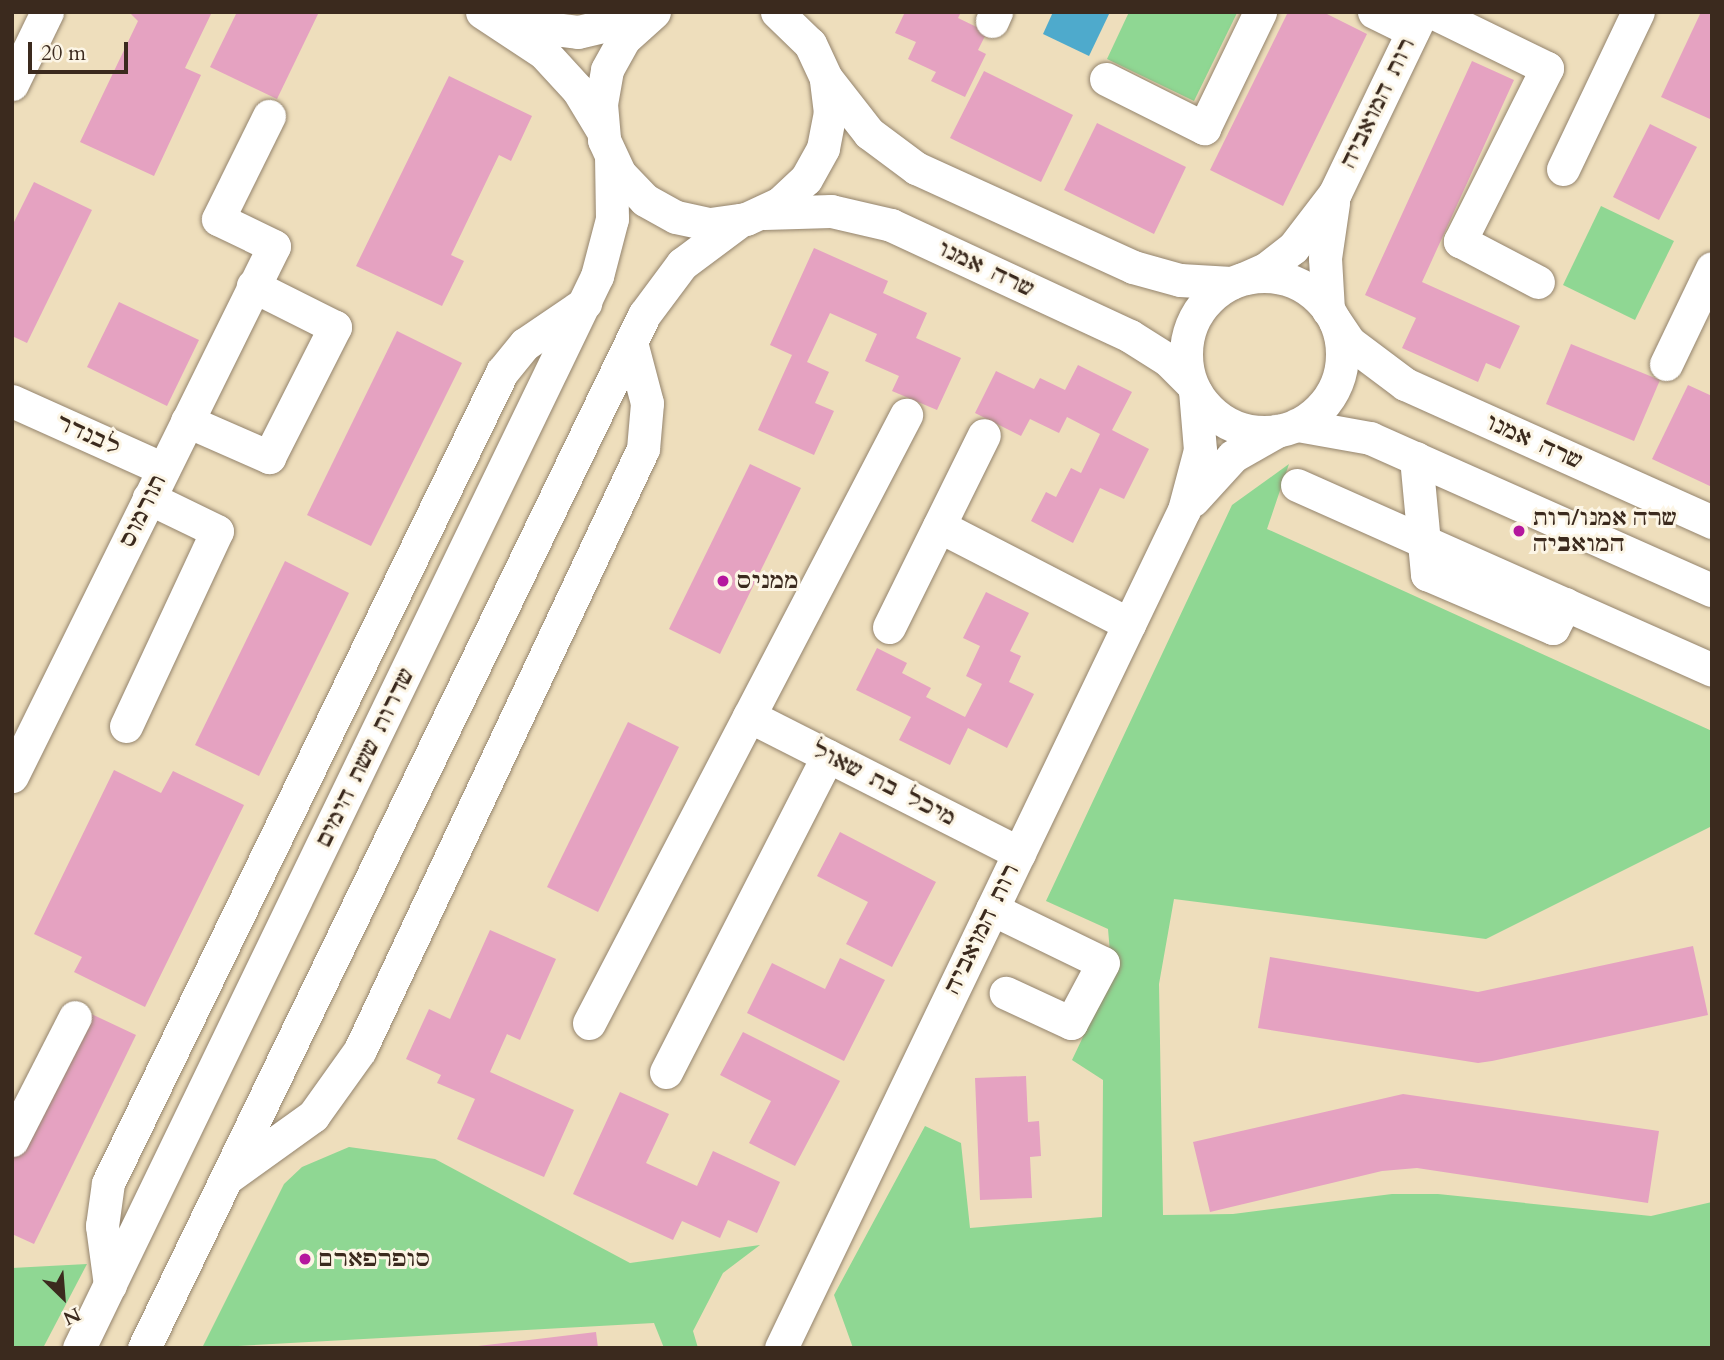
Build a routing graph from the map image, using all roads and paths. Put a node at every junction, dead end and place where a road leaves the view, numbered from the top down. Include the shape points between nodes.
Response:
1 (47, 12) edge
2 (777, 12) edge
3 (817, 12) edge
4 (1260, 12) edge
5 (1374, 12) edge
6 (1638, 12) edge
7 (484, 13) edge
8 (652, 13) edge
9 (1422, 19) edge
10 (823, 69) junction
11 (1106, 79) dead end
12 (12, 84) edge
13 (269, 116) dead end
14 (607, 146) junction
15 (1563, 169) dead end
16 (1335, 193) junction
17 (752, 216) junction
18 (1712, 268) edge
19 (1237, 281) junction
20 (1538, 282) dead end
21 (253, 286) junction
22 (585, 303) junction
23 (1332, 315) junction
24 (631, 342) junction
25 (1666, 363) dead end
26 (1192, 386) junction
27 (12, 401) edge
28 (906, 415) dead end
29 (187, 421) junction
30 (1288, 428) junction
31 (984, 435) dead end
32 (1416, 458) junction
33 (156, 484) junction
34 (1297, 485) dead end
35 (1184, 510) junction
36 (1712, 522) edge
37 (939, 526) junction
38 (1426, 543) junction
39 (1712, 590) edge
40 (1129, 624) junction
41 (889, 627) dead end
42 (1712, 670) edge
43 (749, 716) junction
44 (126, 726) dead end
45 (828, 756) junction
46 (12, 776) edge
47 (1019, 852) junction
48 (992, 909) junction
49 (1006, 993) dead end
50 (75, 1017) dead end
51 (589, 1023) dead end
52 (666, 1072) dead end
53 (12, 1140) edge
54 (226, 1179) junction
55 (110, 1285) junction
56 (785, 1346) edge
57 (79, 1348) edge
58 (144, 1348) edge

1 - 12 street
2 - 10 street via 799,30
3 - 10 street
4 - 11 street via 1204,128
5 - 9 street
6 - 15 street
7 - 8 street via 526,28 561,33 610,27
7 - 14 street, שרה אמנו via 518,32 556,64 587,104
8 - 14 street, שדרות ששת הימים via 624,39 607,70 600,104
9 - 16 street, רות המואביה
9 - 20 street via 1547,68 1460,241
10 - 17 street via 830,113 816,164 794,192
10 - 19 street via 869,133 916,168 1133,267 1180,280
13 - 21 street, תורמוס via 218,219 274,246
14 - 17 street, שרה אמנו via 632,188 660,210 693,222
14 - 22 street, שדרות ששת הימים via 610,234
16 - 19 street, רות המואביה via 1293,247 1267,268
16 - 23 street, רות המואביה via 1325,246
17 - 24 street via 700,248 672,274
17 - 26 street, שרה אמנו via 831,211 891,225 1119,330 1168,360
18 - 25 street
19 - 23 street via 1267,276 1291,281 1311,292
19 - 26 street via 1210,297 1190,327 1185,351
21 - 29 street, תורמוס
21 - 29 street via 334,327 269,457
22 - 55 street, שדרות ששת הימים
22 - 55 street via 525,345 502,372 114,1171 102,1216
23 - 30 street via 1342,357 1337,381 1326,402
23 - 36 street, שרה אמנו via 1349,342 1405,384
24 - 54 street
24 - 54 street via 648,413 643,449 360,1050 336,1090 313,1116
26 - 30 street via 1226,422 1260,432
26 - 35 street, רות המואביה via 1200,450
27 - 33 street, לבנדר
28 - 43 street
29 - 33 street, תורמוס
30 - 32 street via 1360,435
30 - 35 street, רות המואביה via 1233,456
31 - 37 street
32 - 38 street
32 - 39 street
33 - 44 street, לבנדר via 217,531
33 - 46 street, תורמוס
34 - 38 street
35 - 40 street, רות המואביה
37 - 40 street
37 - 41 street
38 - 42 street via 1427,574 1553,628 1564,604
40 - 47 street, רות המואביה
43 - 45 street, מיכל בת שאול
43 - 51 street
45 - 47 street, מיכל בת שאול
45 - 52 street
47 - 48 street, רות המואביה
48 - 49 street via 1103,963 1071,1023
48 - 56 street, רות המואביה
50 - 53 street
54 - 58 street
55 - 57 street, שדרות ששת הימים

